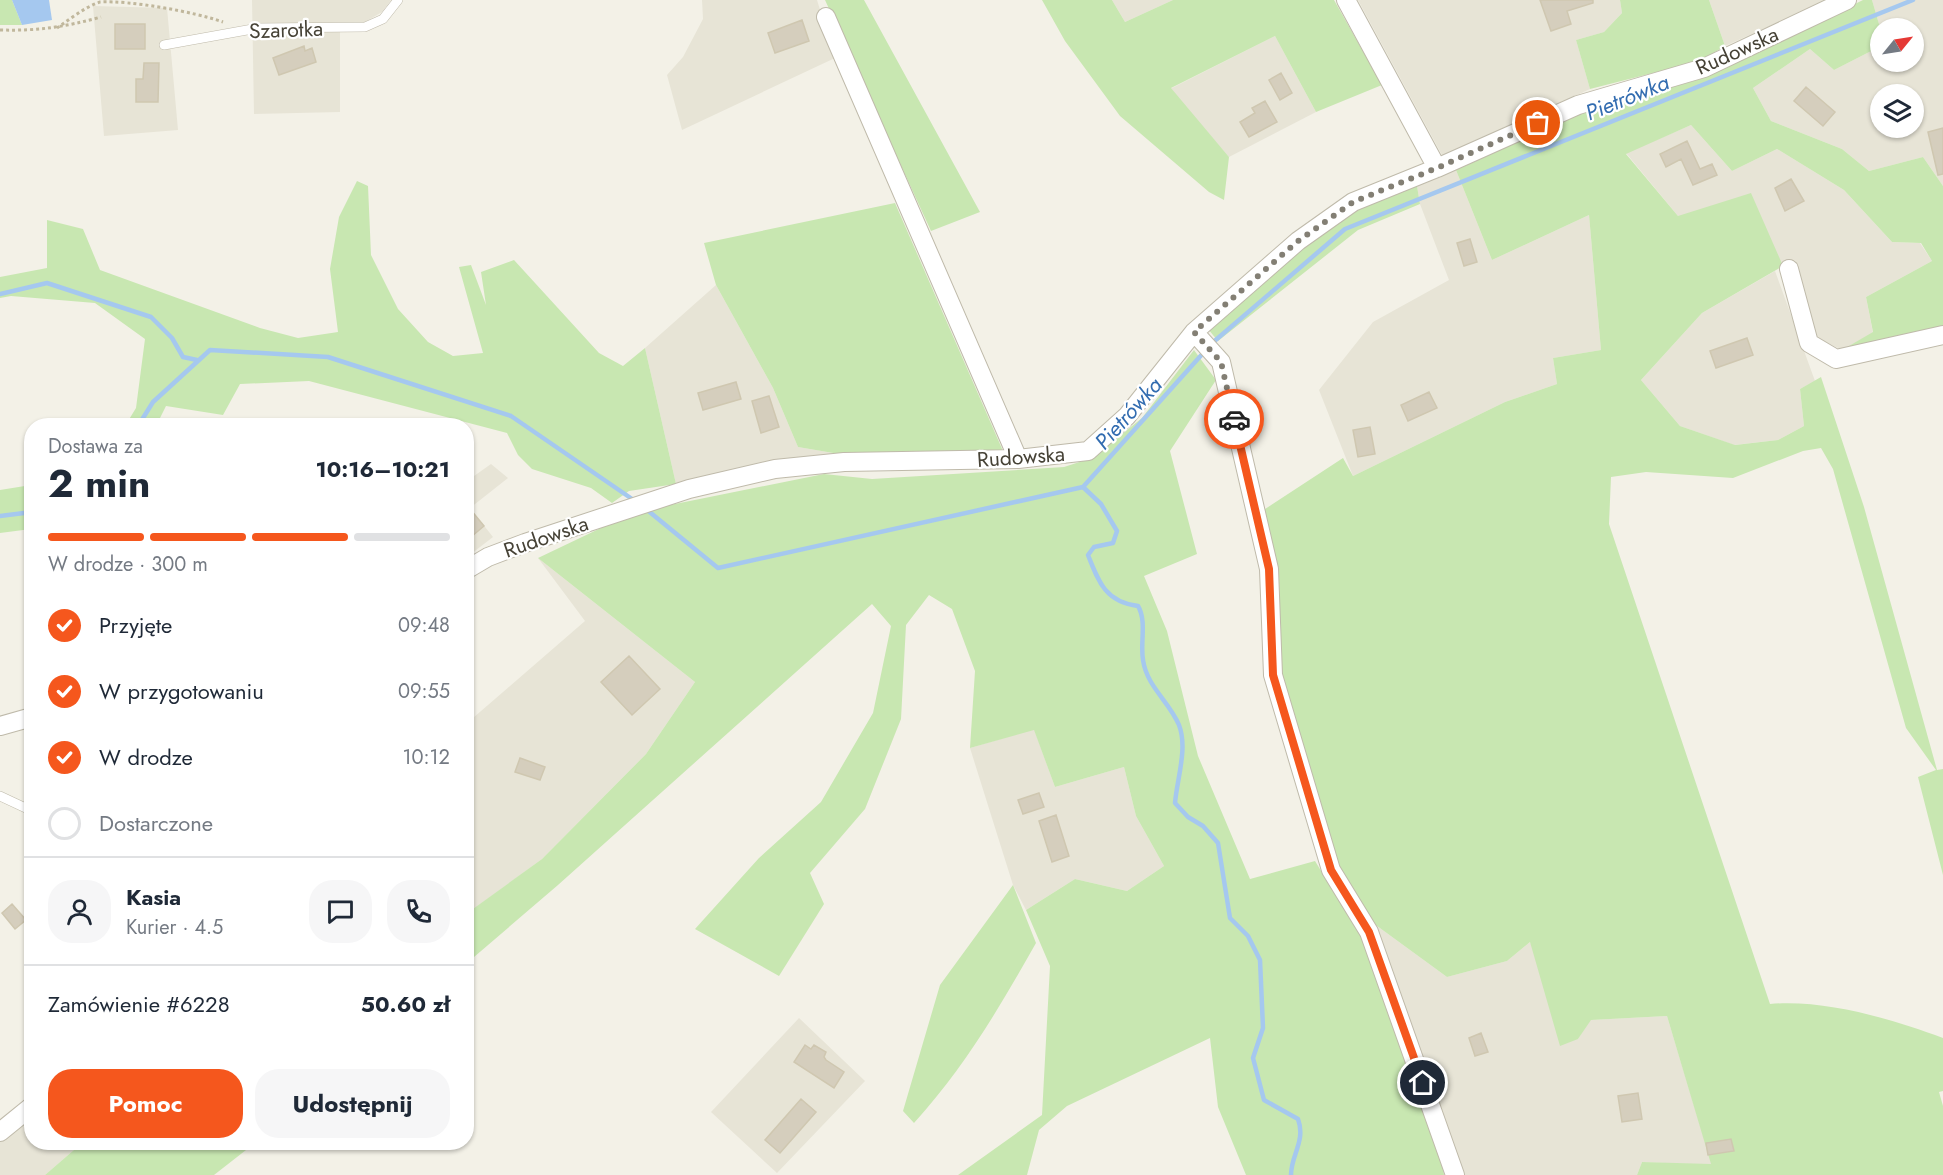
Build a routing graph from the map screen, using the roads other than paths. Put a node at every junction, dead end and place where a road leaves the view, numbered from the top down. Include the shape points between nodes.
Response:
1 (398, 0) edge
2 (1346, 0) edge
3 (1847, 0) edge
4 (826, 17) dead end
5 (164, 45) dead end
6 (1437, 168) junction
7 (1789, 269) dead end
8 (1194, 332) junction
9 (1943, 335) edge
10 (1018, 459) junction
11 (474, 565) edge
12 (24, 719) edge
13 (0, 726) edge
14 (0, 796) edge
15 (24, 807) edge
16 (24, 1112) edge
17 (0, 1132) edge
18 (1455, 1175) edge

1 - 5 lane, Szarotka via 383,19 365,27 248,30
2 - 6 street
3 - 6 street, Rudowska via 1704,68 1578,105
4 - 10 street
6 - 8 street, Rudowska via 1353,202 1298,241
7 - 9 street via 1809,343 1836,359
8 - 10 street, Rudowska via 1127,416 1088,451
8 - 18 street via 1221,362 1269,569 1273,675 1331,870 1369,932
10 - 11 street, Rudowska via 844,462 775,469 689,489 525,543
12 - 13 street
14 - 15 lane
16 - 17 street

